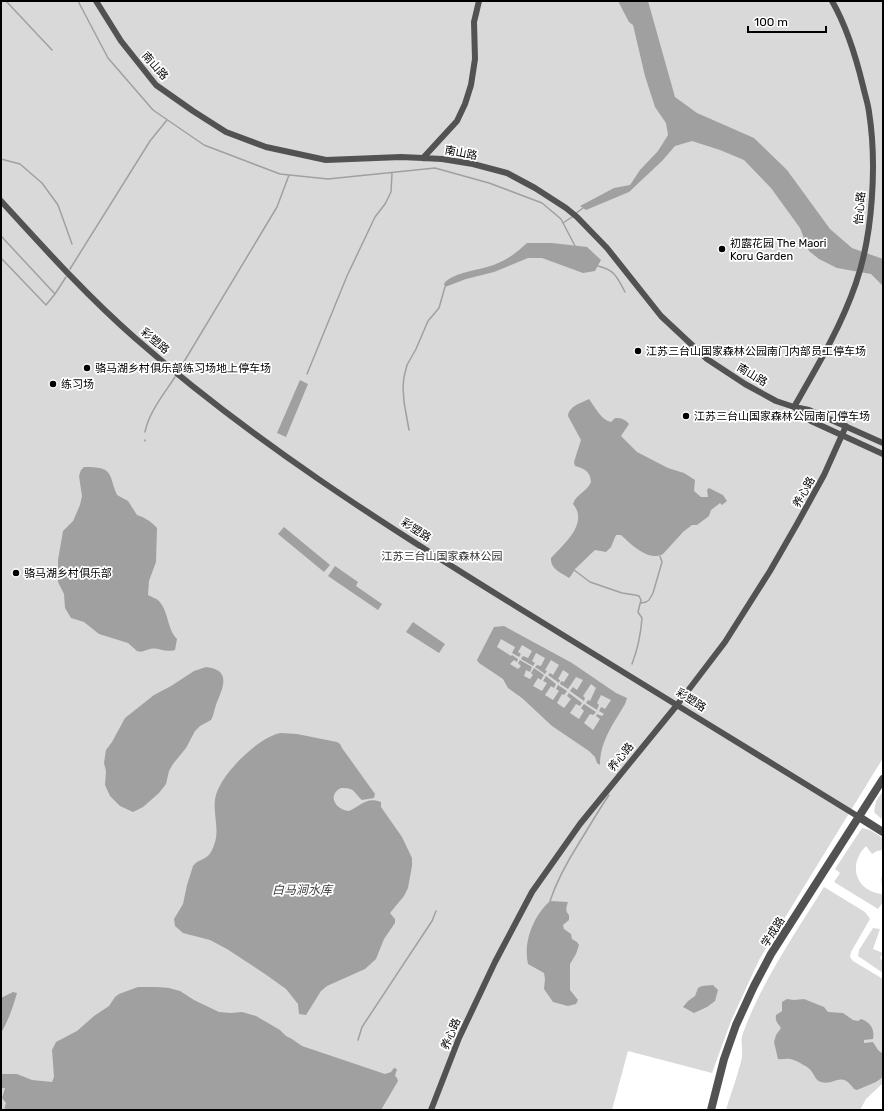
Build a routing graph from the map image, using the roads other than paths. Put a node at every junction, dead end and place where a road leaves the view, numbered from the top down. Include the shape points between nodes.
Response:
1 (96, 1) edge
2 (479, 1) edge
3 (832, 1) edge
4 (423, 158) junction
5 (1, 201) edge
6 (794, 407) junction
7 (846, 426) junction
8 (842, 435) junction
9 (883, 443) edge
10 (883, 454) edge
11 (677, 705) junction
12 (883, 780) edge
13 (859, 817) junction
14 (883, 832) edge
15 (431, 1110) edge
16 (711, 1110) edge

1 - 4 street, 南山路 via 121,41 156,85 226,132 266,147 326,160
2 - 4 street via 474,22 476,59 471,85 457,121
3 - 6 street, 怡心路 via 842,18 857,62 869,112 873,164 870,212 858,278 839,326
4 - 6 street, 南山路 via 466,163 506,173 566,208 608,248 661,316 707,359 745,384 776,401
5 - 11 street, 彩塑路 via 110,316 209,399 279,452 446,562
6 - 7 street, 南山路 via 809,410
6 - 8 street, 南山路 via 811,421
7 - 8 street, 养心路
7 - 9 street, 南山路
8 - 10 street, 南山路
8 - 11 street, 养心路 via 824,475 770,571 725,642
11 - 13 street, 彩塑路
11 - 15 street, 养心路 via 580,824 532,892 459,1038
12 - 13 street, 学成路
13 - 14 street, 彩塑路
13 - 16 street, 学成路 via 771,954 754,986 724,1059

